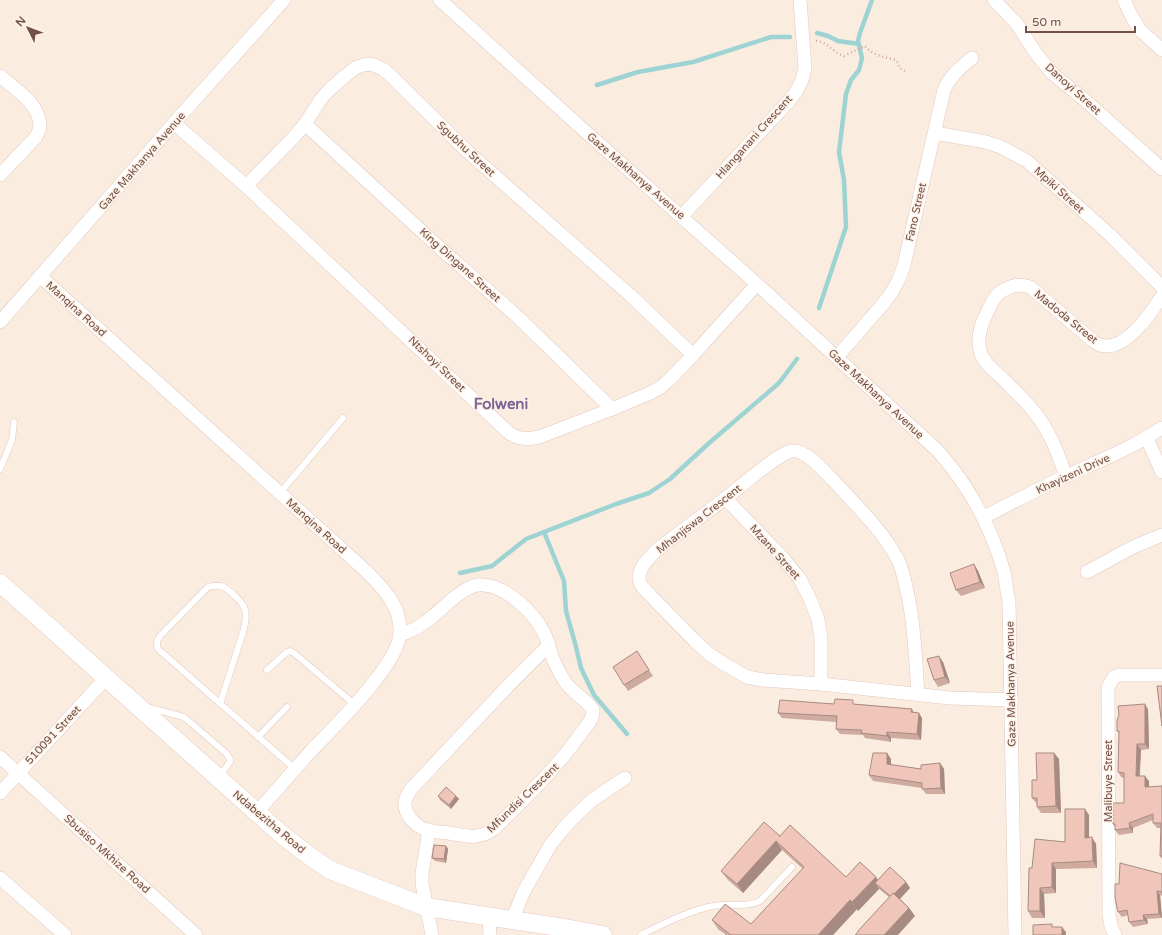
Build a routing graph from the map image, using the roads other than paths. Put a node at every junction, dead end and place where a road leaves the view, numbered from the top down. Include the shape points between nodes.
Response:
1 (284, 0) edge
2 (440, 0) edge
3 (800, 0) edge
4 (994, 0) edge
5 (1124, 0) edge
6 (454, 4) edge
7 (1162, 50) edge
8 (972, 58) dead end
9 (0, 76) edge
10 (174, 123) junction
11 (305, 124) junction
12 (935, 133) junction
13 (1162, 169) edge
14 (0, 175) edge
15 (246, 186) junction
16 (682, 216) junction
17 (40, 276) junction
18 (757, 284) junction
19 (1162, 287) edge
20 (1162, 296) edge
21 (0, 322) edge
22 (694, 355) junction
23 (837, 357) junction
24 (612, 409) junction
25 (343, 418) dead end
26 (14, 422) dead end
27 (1162, 428) edge
28 (1147, 439) junction
29 (0, 469) edge
30 (1162, 472) edge
31 (1066, 476) junction
32 (280, 493) junction
33 (725, 498) junction
34 (984, 517) junction
35 (1162, 535) edge
36 (1087, 572) dead end
37 (0, 583) edge
38 (400, 635) junction
39 (548, 645) junction
40 (267, 670) dead end
41 (1162, 675) edge
42 (106, 678) junction
43 (821, 684) junction
44 (918, 694) junction
45 (1012, 700) junction
46 (136, 704) junction
47 (220, 704) junction
48 (354, 704) junction
49 (287, 706) dead end
50 (258, 737) junction
51 (0, 756) edge
52 (295, 769) junction
53 (18, 772) junction
54 (218, 778) junction
55 (625, 778) dead end
56 (0, 792) edge
57 (256, 812) junction
58 (429, 830) junction
59 (792, 867) edge
60 (0, 878) edge
61 (426, 907) junction
62 (489, 917) junction
63 (512, 920) junction
64 (64, 935) edge
65 (196, 935) edge
66 (432, 935) edge
67 (490, 935) edge
68 (603, 935) edge
69 (641, 935) edge
70 (1015, 935) edge
71 (1115, 935) edge

1 - 10 street, Gaze Makhanya Avenue
2 - 6 street, Gaze Makhanya Avenue
3 - 16 street, Hlanganani Crescent via 805,68 796,92
4 - 13 street, Danoyi Street via 1016,24 1053,74
5 - 7 street via 1140,30
6 - 16 street, Gaze Makhanya Avenue via 587,133
8 - 12 street, Fano Street via 959,69 944,90
9 - 14 street via 30,102 40,125 36,137
10 - 15 street, Ntshoyi Street
10 - 17 street, Gaze Makhanya Avenue
11 - 15 street, Sgubhu Street
11 - 22 street, Sgubhu Street via 321,99 355,68 371,64 383,69 468,152
11 - 24 street, King Dingane Street via 519,318
12 - 19 street, Mpiki Street via 986,142 1027,161 1109,234
12 - 23 street, Fano Street via 899,279 883,304
15 - 24 street, Ntshoyi Street via 514,436 522,439 542,436
16 - 18 street, Gaze Makhanya Avenue
17 - 21 street, Gaze Makhanya Avenue
17 - 32 street, Manqina Road
18 - 22 street, Ntshoyi Street
18 - 23 street, Gaze Makhanya Avenue
20 - 31 street, Madoda Street via 1136,331 1123,341 1107,346 1092,340 1030,287 1017,284 998,294 992,301 979,334 983,357 1035,413 1057,451
22 - 24 street, Ntshoyi Street via 661,387
23 - 34 street, Gaze Makhanya Avenue via 938,450 966,486
25 - 32 lane
26 - 29 lane via 12,440
27 - 28 street, Khayizeni Drive
28 - 30 street
28 - 31 street, Khayizeni Drive
31 - 34 street, Khayizeni Drive
32 - 38 street, Manqina Road via 384,588 398,612
33 - 43 street, Mzane Street via 800,579 818,619 821,638
33 - 43 street, Mhanjiswa Crescent via 648,558 642,568 640,584 709,654 736,672 763,680
33 - 44 street, Mhanjiswa Crescent via 771,462 793,450 800,451 822,469 867,517 897,558 909,597
34 - 45 street, Gaze Makhanya Avenue via 1004,573 1009,602
35 - 36 street
37 - 42 street, Ndabezitha Road
38 - 39 street, Mfundisi Crescent via 424,624 466,589 484,584 505,592 530,612 545,634
38 - 48 street, Manqina Road via 391,658
39 - 58 street, Mfundisi Crescent via 412,788 405,803 408,816
39 - 58 street, Mfundisi Crescent via 563,679 573,692 591,706 592,718 560,762 486,834 471,837
40 - 48 lane via 290,651
41 - 71 street, Malibuye Street via 1119,675 1114,677 1108,687 1109,914
42 - 46 street, Ndabezitha Road
42 - 53 street, 510091 Street
43 - 44 street, Mhanjiswa Crescent
44 - 45 street, Mhanjiswa Crescent
45 - 70 street, Gaze Makhanya Avenue
46 - 54 street, Ndabezitha Road
46 - 54 lane via 184,717 222,748 230,762
47 - 47 lane via 161,653 156,645 160,636 208,587 215,585 225,588 242,603 246,618
47 - 50 lane
48 - 52 street, Manqina Road
49 - 50 lane
50 - 52 lane
51 - 53 street, Sbusiso Mkhize Road
52 - 57 street, Manqina Road
53 - 56 street, 510091 Street
53 - 65 street, Sbusiso Mkhize Road
54 - 57 street, Ndabezitha Road
55 - 63 street via 592,800 551,844 524,891
57 - 61 street, Ndabezitha Road via 330,870
58 - 61 street via 422,873
59 - 69 lane via 760,901 754,904 707,907
60 - 64 street
61 - 62 street, Ndabezitha Road
61 - 66 street
62 - 63 street, Ndabezitha Road
62 - 67 street
63 - 68 street, Ndabezitha Road

